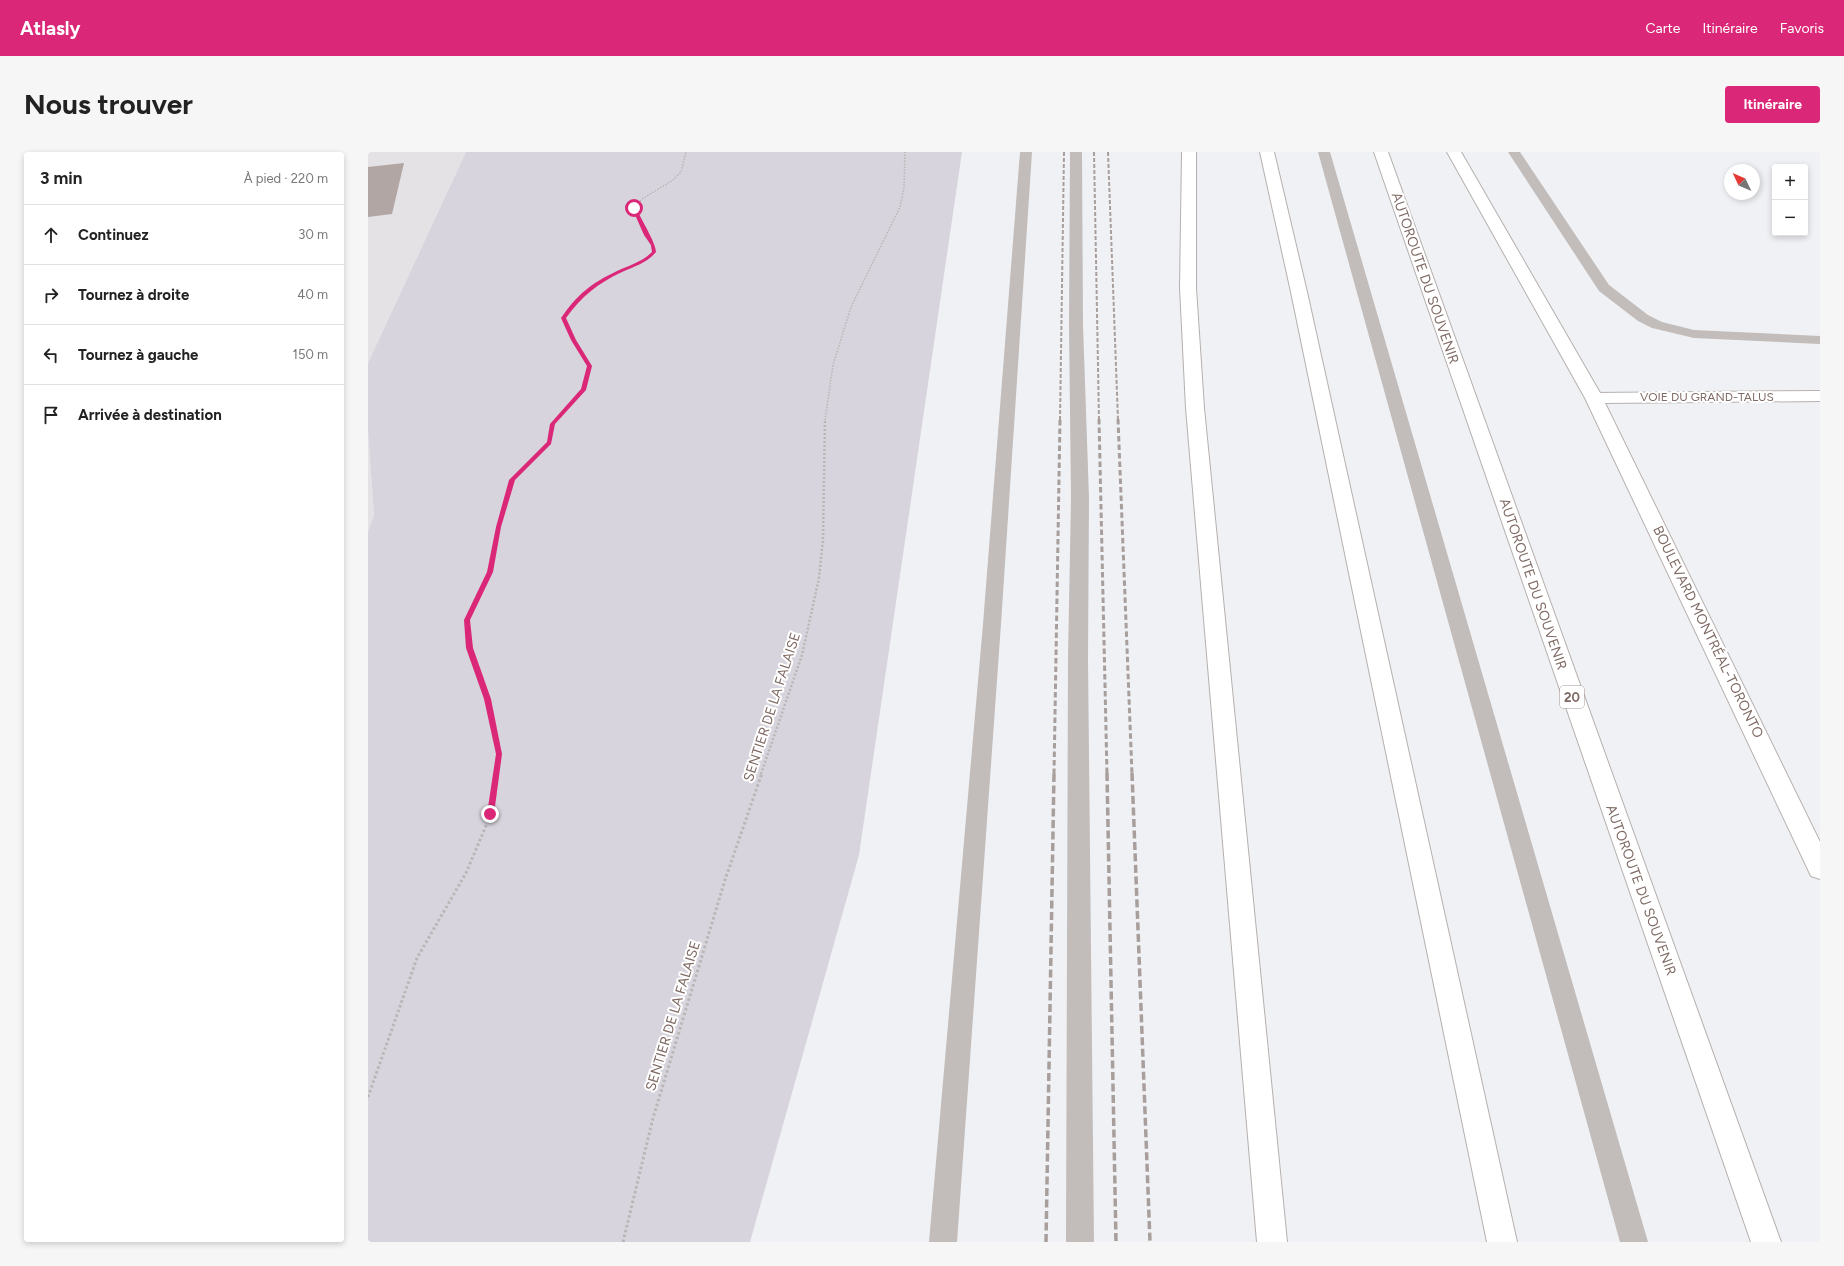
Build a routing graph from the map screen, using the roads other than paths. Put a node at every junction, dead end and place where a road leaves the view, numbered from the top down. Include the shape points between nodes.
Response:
1 (1026, 152) edge
2 (1076, 152) edge
3 (1189, 152) edge
4 (1267, 152) edge
5 (1324, 152) edge
6 (1380, 152) edge
7 (1454, 152) edge
8 (1514, 152) edge
9 (1820, 340) edge
10 (1820, 396) edge
11 (1594, 398) junction
12 (1820, 868) edge
13 (943, 1242) edge
14 (1080, 1242) edge
15 (1272, 1242) edge
16 (1502, 1242) edge
17 (1634, 1242) edge
18 (1766, 1242) edge

1 - 13 lane
2 - 14 lane via 1080,498
3 - 15 main road via 1189,295 1194,408
4 - 16 main road
5 - 17 lane
6 - 18 main road, AUTOROUTE DU SOUVENIR / 20
7 - 11 main road, BOULEVARD MONTRÉAL-TORONTO
8 - 9 lane via 1604,288 1643,318 1657,325 1694,334
10 - 11 main road, VOIE DU GRAND-TALUS
11 - 12 main road, BOULEVARD MONTRÉAL-TORONTO

